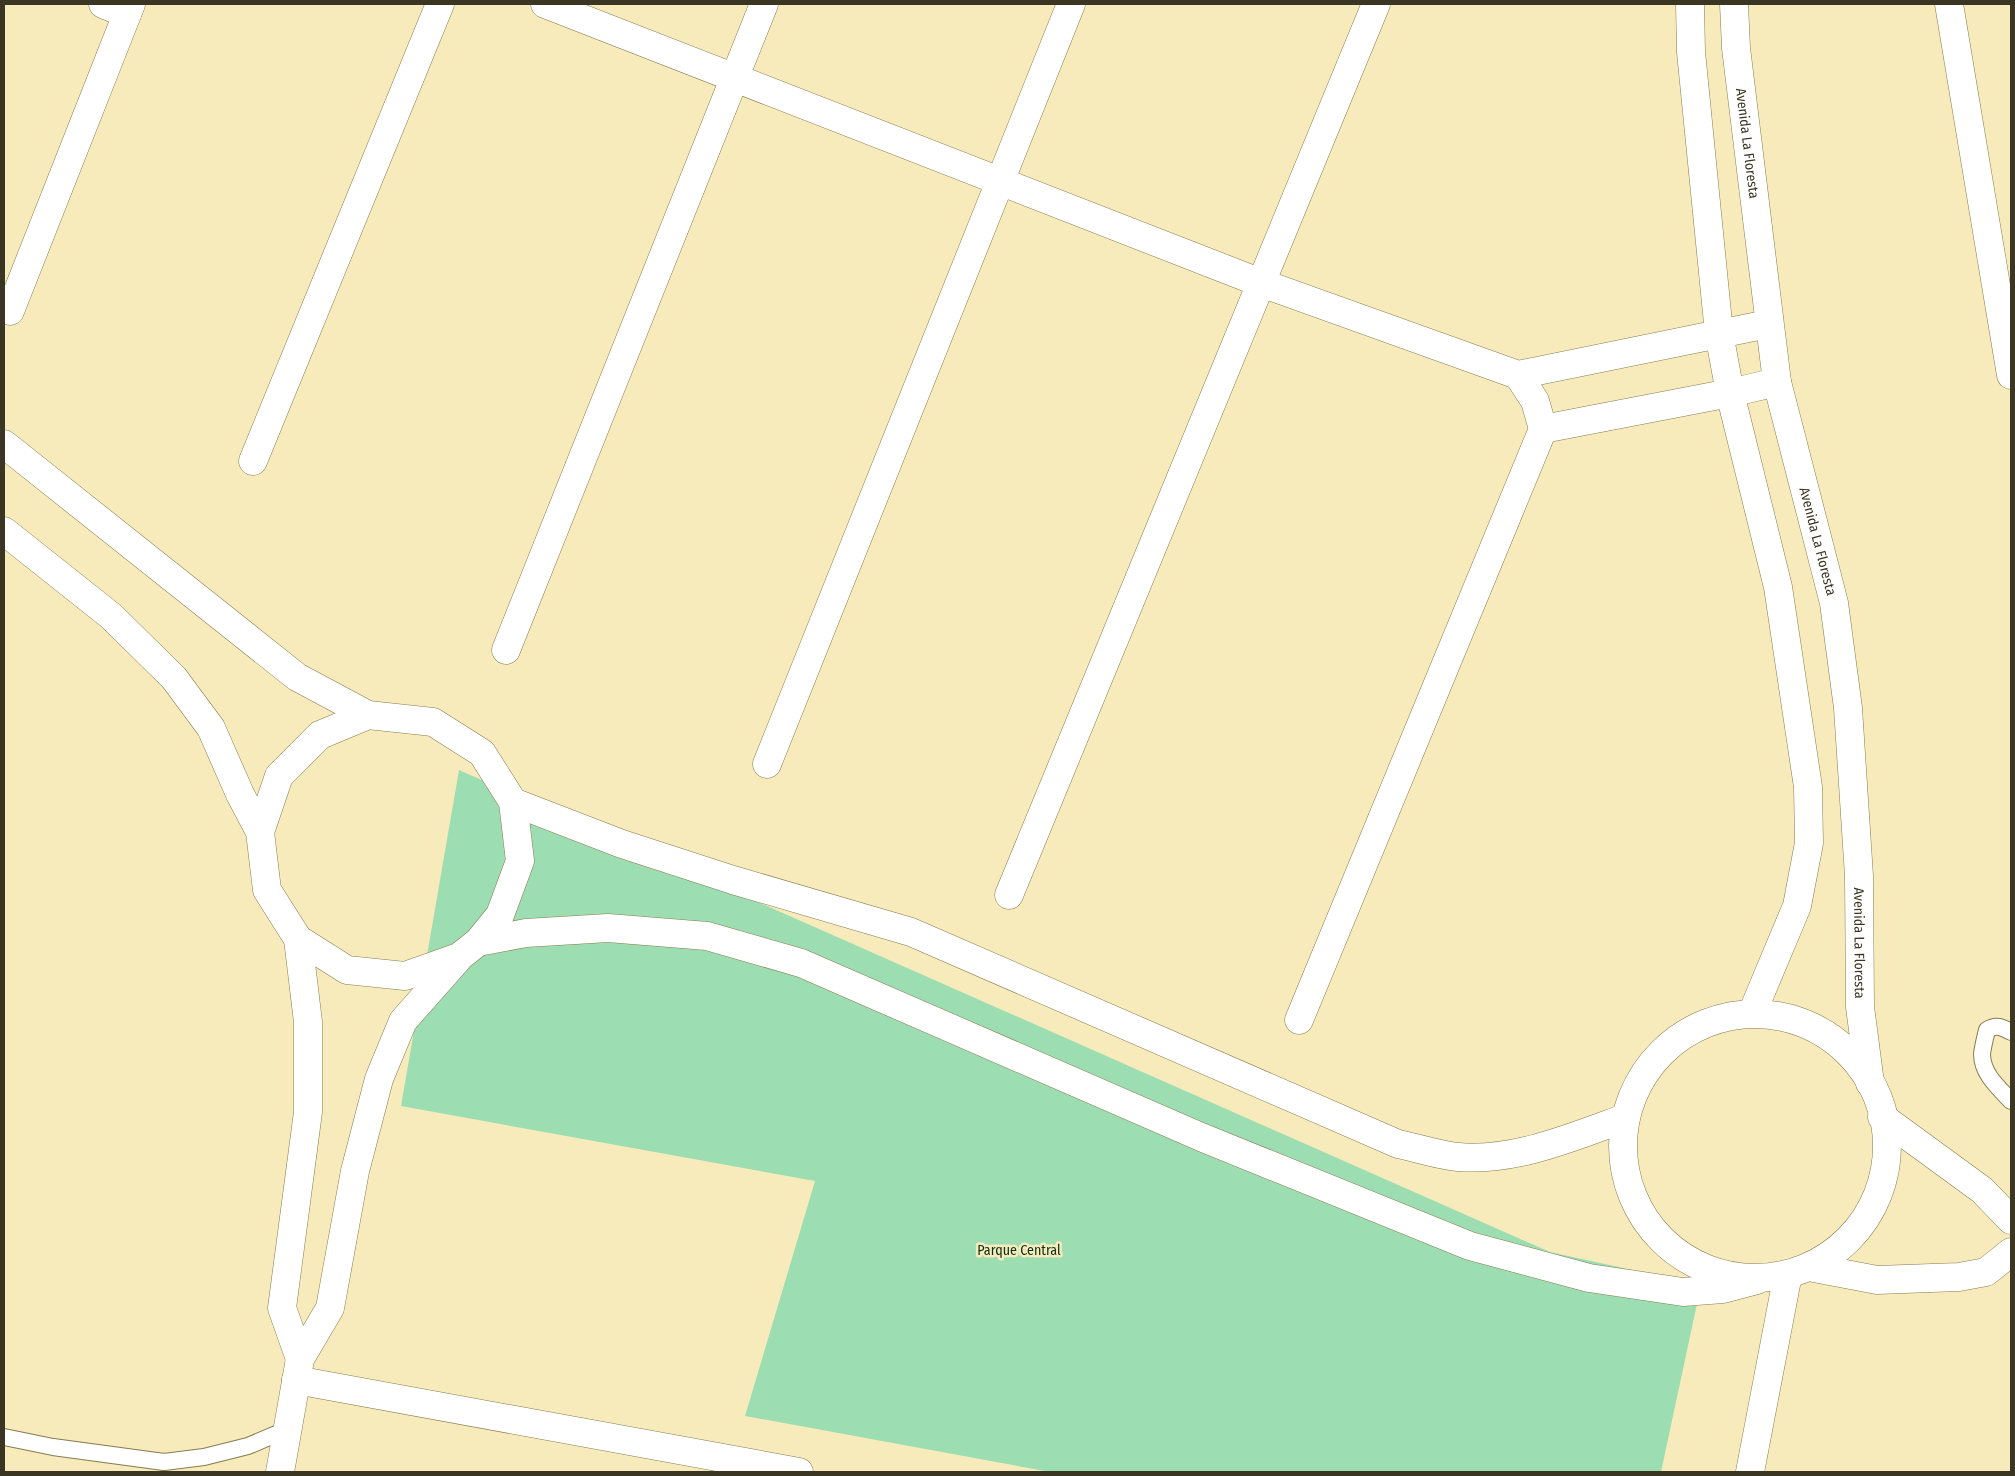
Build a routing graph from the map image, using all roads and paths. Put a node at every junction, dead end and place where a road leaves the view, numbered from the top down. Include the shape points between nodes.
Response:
1 (440, 4) edge
2 (545, 4) edge
3 (764, 4) edge
4 (1071, 4) edge
5 (1376, 4) edge
6 (1690, 4) edge
7 (1734, 4) edge
8 (1949, 4) edge
9 (120, 7) edge
10 (735, 78) junction
11 (1000, 181) junction
12 (1261, 283) junction
13 (2003, 285) edge
14 (10, 311) dead end
15 (1768, 324) junction
16 (1718, 334) junction
17 (1518, 375) junction
18 (2011, 375) edge
19 (1777, 382) junction
20 (1730, 393) junction
21 (1543, 428) junction
22 (4, 444) edge
23 (253, 461) dead end
24 (4, 531) edge
25 (506, 650) dead end
26 (368, 715) junction
27 (767, 764) dead end
28 (513, 802) junction
29 (260, 832) junction
30 (1009, 894) dead end
31 (298, 939) junction
32 (469, 950) junction
33 (1753, 1011) junction
34 (1300, 1020) dead end
35 (2011, 1032) edge
36 (1870, 1083) junction
37 (2011, 1101) edge
38 (1882, 1117) junction
39 (1624, 1118) junction
40 (2011, 1220) edge
41 (2011, 1252) edge
42 (1814, 1268) junction
43 (1787, 1279) junction
44 (1757, 1280) junction
45 (298, 1370) junction
46 (288, 1429) junction
47 (4, 1437) edge
48 (280, 1472) edge
49 (799, 1472) edge
50 (1750, 1472) edge

1 - 23 street
2 - 10 street
3 - 10 street
4 - 11 street
5 - 12 street
6 - 16 street via 1691,52
7 - 15 street, Avenida La Floresta via 1736,48
8 - 13 street
9 - 14 street
10 - 11 street
10 - 25 street
11 - 12 street
11 - 27 street
12 - 17 street
12 - 30 street
13 - 18 street
15 - 16 street
15 - 19 street, Avenida La Floresta
16 - 17 street
16 - 20 street
17 - 21 street via 1535,401
19 - 20 street
19 - 36 street, Avenida La Floresta via 1834,603 1848,708 1858,876 1860,1007
20 - 21 street
20 - 33 street via 1778,587 1808,787 1809,843 1797,906
21 - 34 street
22 - 26 street via 297,677
24 - 29 street via 111,616 174,678 211,728
26 - 28 street via 433,722 482,753
26 - 29 street via 320,735 279,776
28 - 32 street via 520,861 500,915
28 - 39 street via 622,844 911,932 1398,1144 1458,1157 1502,1155 1554,1144
29 - 31 street via 267,890
31 - 32 street via 347,970 405,976
31 - 45 street via 308,1022 308,1112 282,1308
32 - 44 street via 526,933 608,928 707,936 801,963 1201,1137 1470,1246 1589,1278 1684,1292 1723,1289
32 - 45 street via 403,1021 379,1078 355,1171 330,1308
33 - 36 street via 1811,1023 1847,1050
33 - 39 street via 1695,1026 1649,1064
35 - 37 lane via 2000,1026 1987,1030 1982,1055 1993,1083
36 - 38 street
38 - 40 street via 1982,1190
38 - 42 street via 1886,1174 1878,1192 1861,1228
39 - 44 street via 1626,1178 1652,1232 1699,1268
41 - 42 street via 1986,1272 1959,1277 1877,1280
42 - 43 street
43 - 44 street
43 - 50 street
45 - 46 street
45 - 49 street
46 - 47 lane via 248,1446 204,1457 164,1462
46 - 48 street

